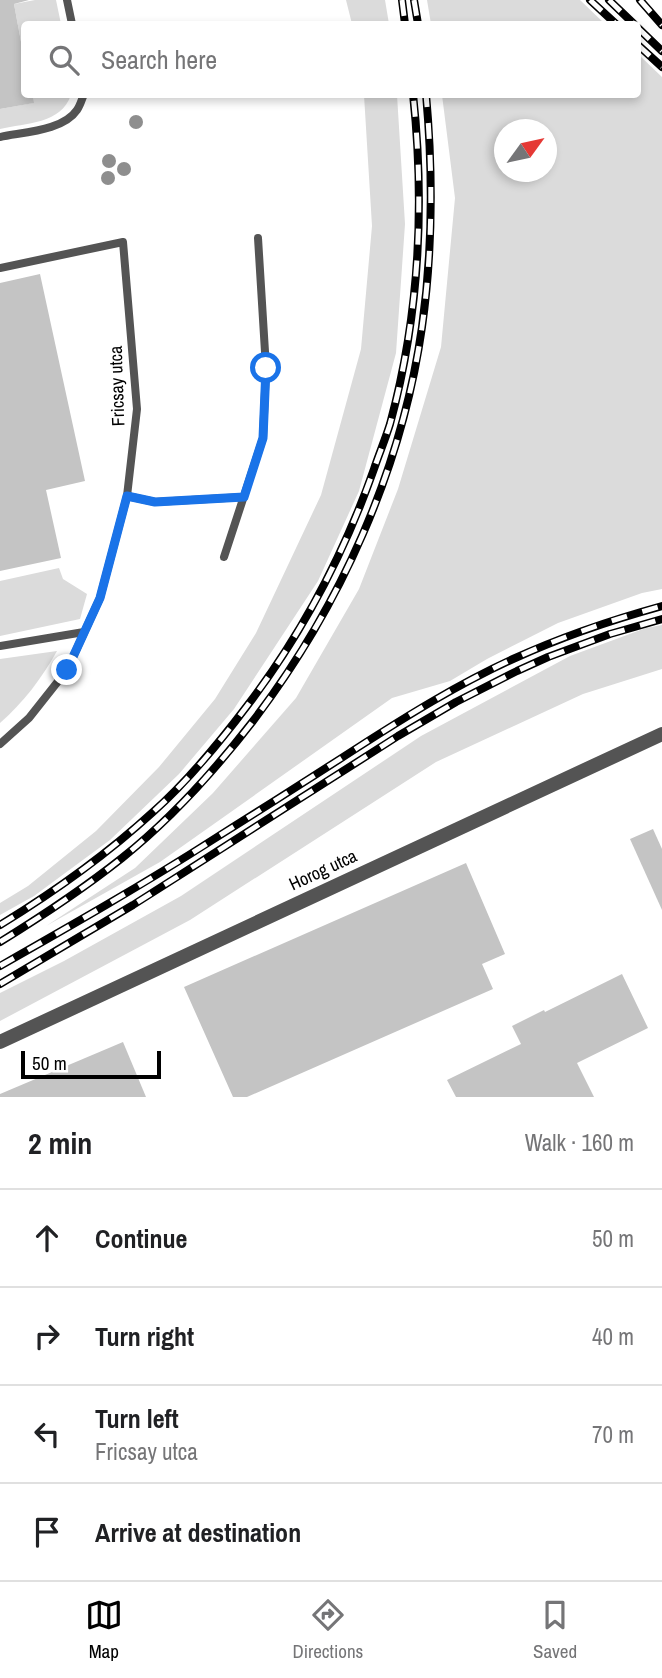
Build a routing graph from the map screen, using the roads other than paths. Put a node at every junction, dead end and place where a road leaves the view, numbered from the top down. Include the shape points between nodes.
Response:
1 (67, 0) edge
2 (71, 21) edge
3 (82, 98) edge
4 (0, 137) edge
5 (258, 238) dead end
6 (0, 268) edge
7 (127, 496) junction
8 (244, 497) junction
9 (224, 558) dead end
10 (84, 632) junction
11 (0, 646) edge
12 (662, 734) edge
13 (0, 744) edge
14 (0, 1042) edge

1 - 2 lane
3 - 4 lane via 78,110 57,126
5 - 8 lane via 266,368 263,438
6 - 7 lane, Fricsay utca via 123,242 137,410
7 - 8 lane via 155,502
7 - 10 lane, Fricsay utca via 100,598
8 - 9 lane
10 - 11 lane
10 - 13 lane, Fricsay utca via 67,670 29,718
12 - 14 street, Horog utca

